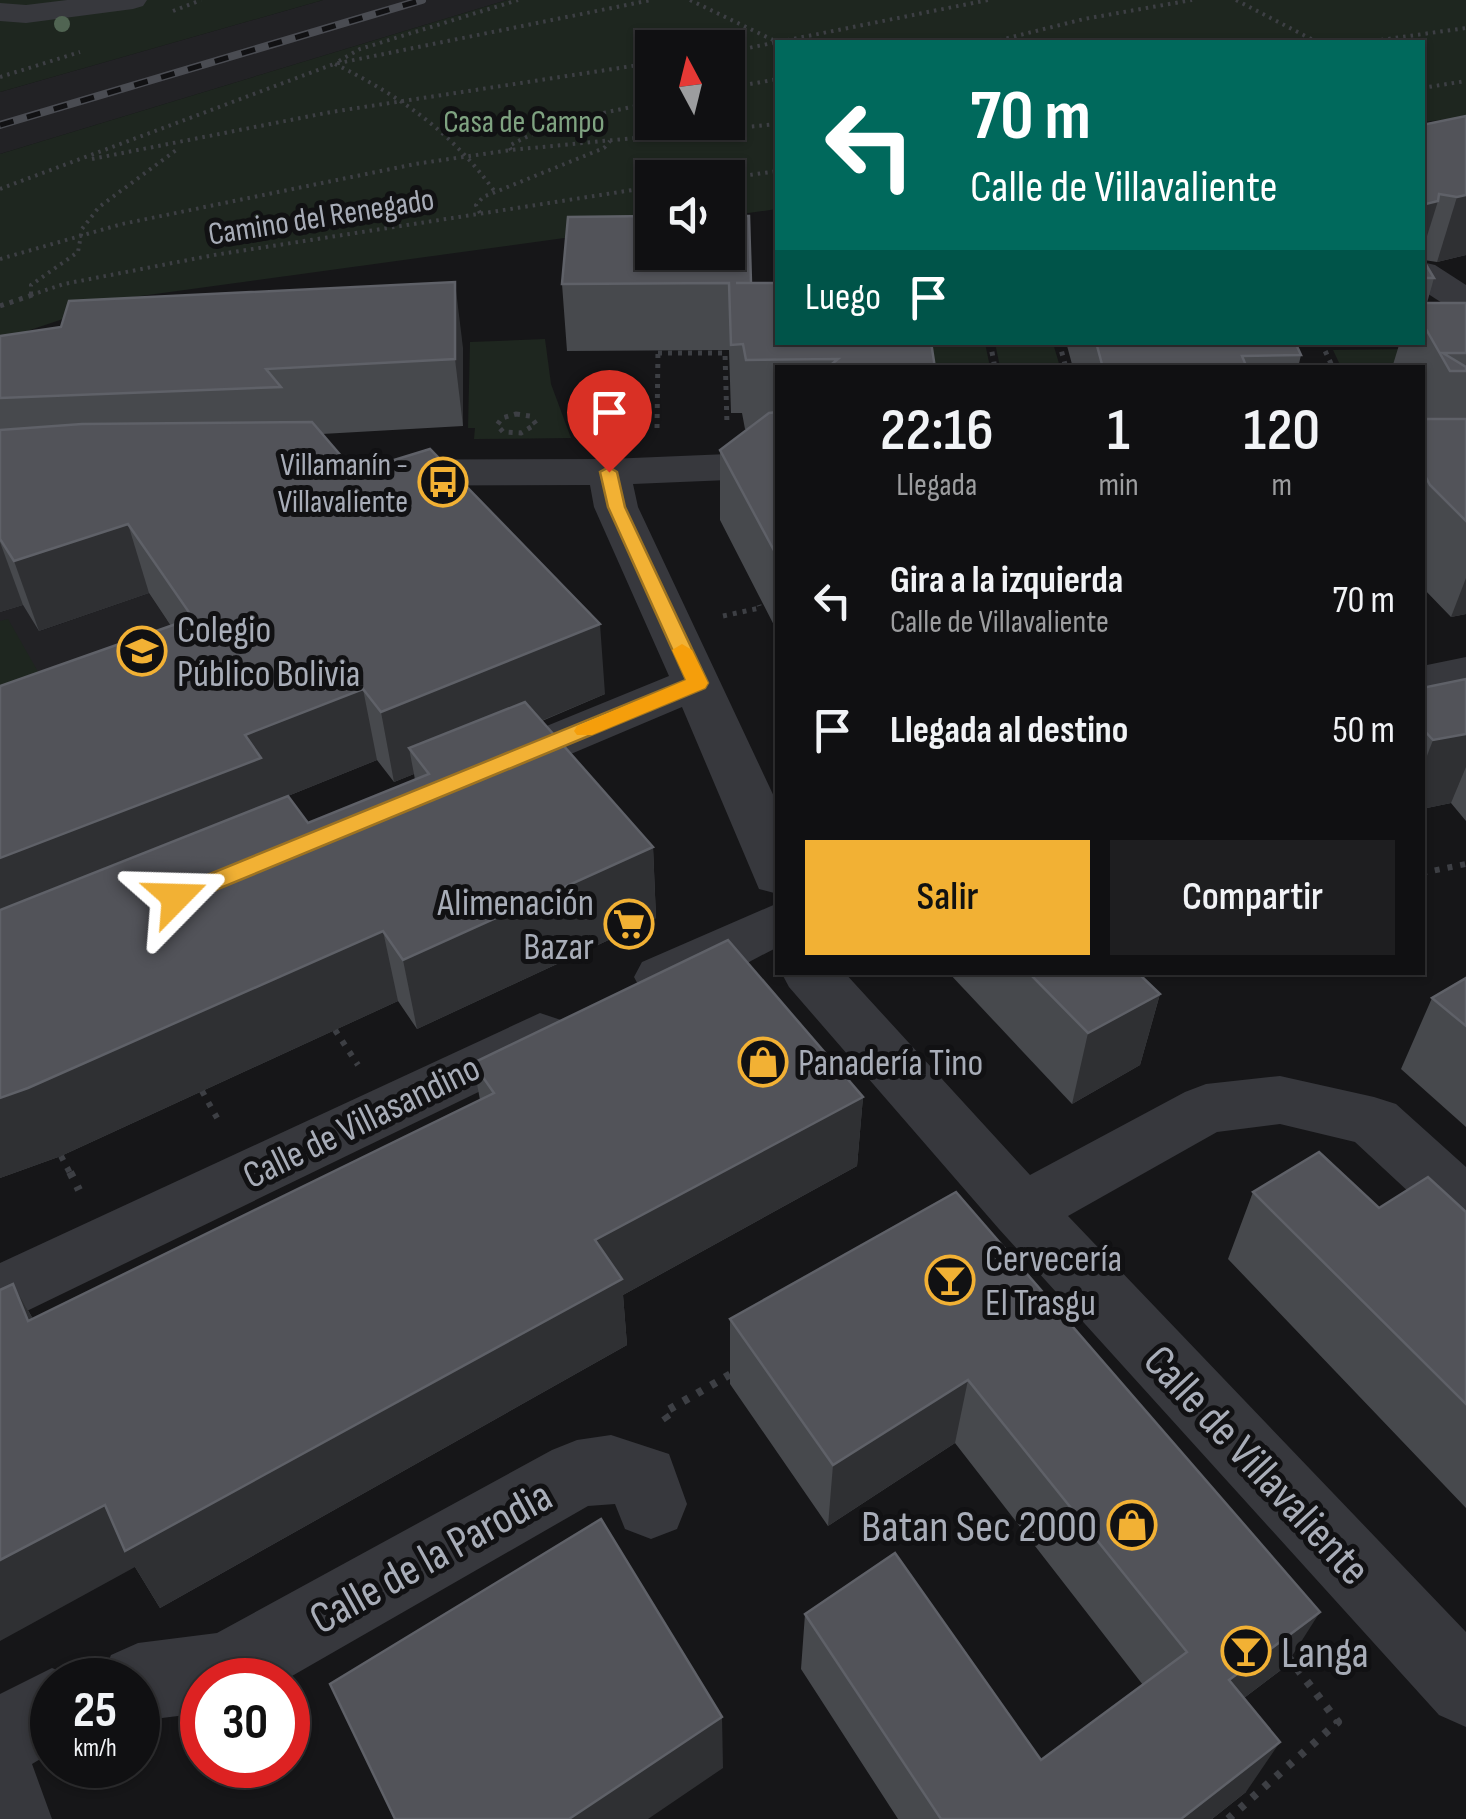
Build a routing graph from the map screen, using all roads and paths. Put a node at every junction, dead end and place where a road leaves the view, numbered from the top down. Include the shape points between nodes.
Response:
1 (133, 0) edge
2 (518, 0) edge
3 (650, 0) edge
4 (690, 0) edge
5 (988, 0) edge
6 (1192, 0) edge
7 (1236, 0) edge
8 (0, 12) edge
9 (1466, 28) edge
10 (781, 40) edge
11 (1000, 40) edge
12 (1313, 40) edge
13 (1380, 40) edge
14 (775, 41) edge
15 (775, 41) edge
16 (745, 48) edge
17 (334, 64) junction
18 (635, 66) edge
19 (775, 80) edge
20 (1466, 81) edge
21 (745, 85) edge
22 (1425, 88) edge
23 (404, 100) junction
24 (635, 107) edge
25 (775, 124) edge
26 (610, 141) junction
27 (181, 144) junction
28 (510, 150) junction
29 (470, 155) junction
30 (79, 161) junction
31 (775, 171) edge
32 (745, 176) edge
33 (0, 189) edge
34 (635, 190) edge
35 (495, 192) junction
36 (480, 213) junction
37 (81, 234) junction
38 (0, 260) edge
39 (1425, 275) edge
40 (32, 294) junction
41 (1464, 298) edge
42 (0, 306) edge
43 (658, 334) edge
44 (658, 354) junction
45 (728, 436) dead end
46 (656, 437) dead end
47 (775, 465) edge
48 (609, 472) junction
49 (235, 474) edge
50 (758, 605) dead end
51 (712, 618) dead end
52 (1466, 672) edge
53 (1425, 681) edge
54 (698, 683) junction
55 (452, 784) edge
56 (1466, 864) edge
57 (775, 867) edge
58 (1425, 872) edge
59 (775, 924) edge
60 (813, 975) edge
61 (334, 1030) dead end
62 (358, 1065) dead end
63 (202, 1091) dead end
64 (222, 1128) dead end
65 (61, 1156) dead end
66 (80, 1193) dead end
67 (1461, 1201) edge
68 (1022, 1210) junction
69 (0, 1295) edge
70 (747, 1364) edge
71 (672, 1426) dead end
72 (651, 1504) dead end
73 (1279, 1645) edge
74 (160, 1679) edge
75 (1466, 1688) edge
76 (30, 1721) edge
77 (0, 1739) edge
78 (0, 1784) edge
79 (10, 1819) edge
80 (1228, 1819) edge

1 - 8 street
2 - 17 path via 360,49
3 - 17 path
4 - 14 path
5 - 10 path
6 - 11 path
7 - 12 path
9 - 13 path
15 - 16 path
17 - 23 path
17 - 30 path
18 - 23 path
19 - 21 path
20 - 22 path
23 - 27 path
23 - 29 path
24 - 28 path via 516,141
25 - 26 path
26 - 28 path
26 - 35 path
27 - 30 path
27 - 37 path via 129,180
28 - 29 path
29 - 35 path
29 - 37 path
30 - 33 path
31 - 32 path
34 - 36 path, Camino del Renegado
35 - 36 path via 478,200
36 - 40 path, Camino del Renegado via 214,255
37 - 38 path
37 - 40 path via 78,252 31,285
39 - 41 street
40 - 42 path, Camino del Renegado
43 - 44 path
44 - 45 path via 725,353
44 - 46 path
47 - 48 street
48 - 49 street
48 - 54 street via 616,507
50 - 51 path
52 - 53 street
54 - 55 street
54 - 57 street
56 - 58 path
59 - 69 street, Calle de Villasandino
60 - 68 street, Calle de Villavaliente
61 - 62 path
63 - 64 path
65 - 66 path
67 - 68 street via 1374,1122 1280,1100 1206,1109
68 - 75 street, Calle de Villavaliente
70 - 71 path via 663,1413
72 - 74 street, Calle de la Parodia via 644,1478 611,1469 577,1474 226,1670
73 - 80 path via 1338,1722
76 - 77 street
78 - 79 street

